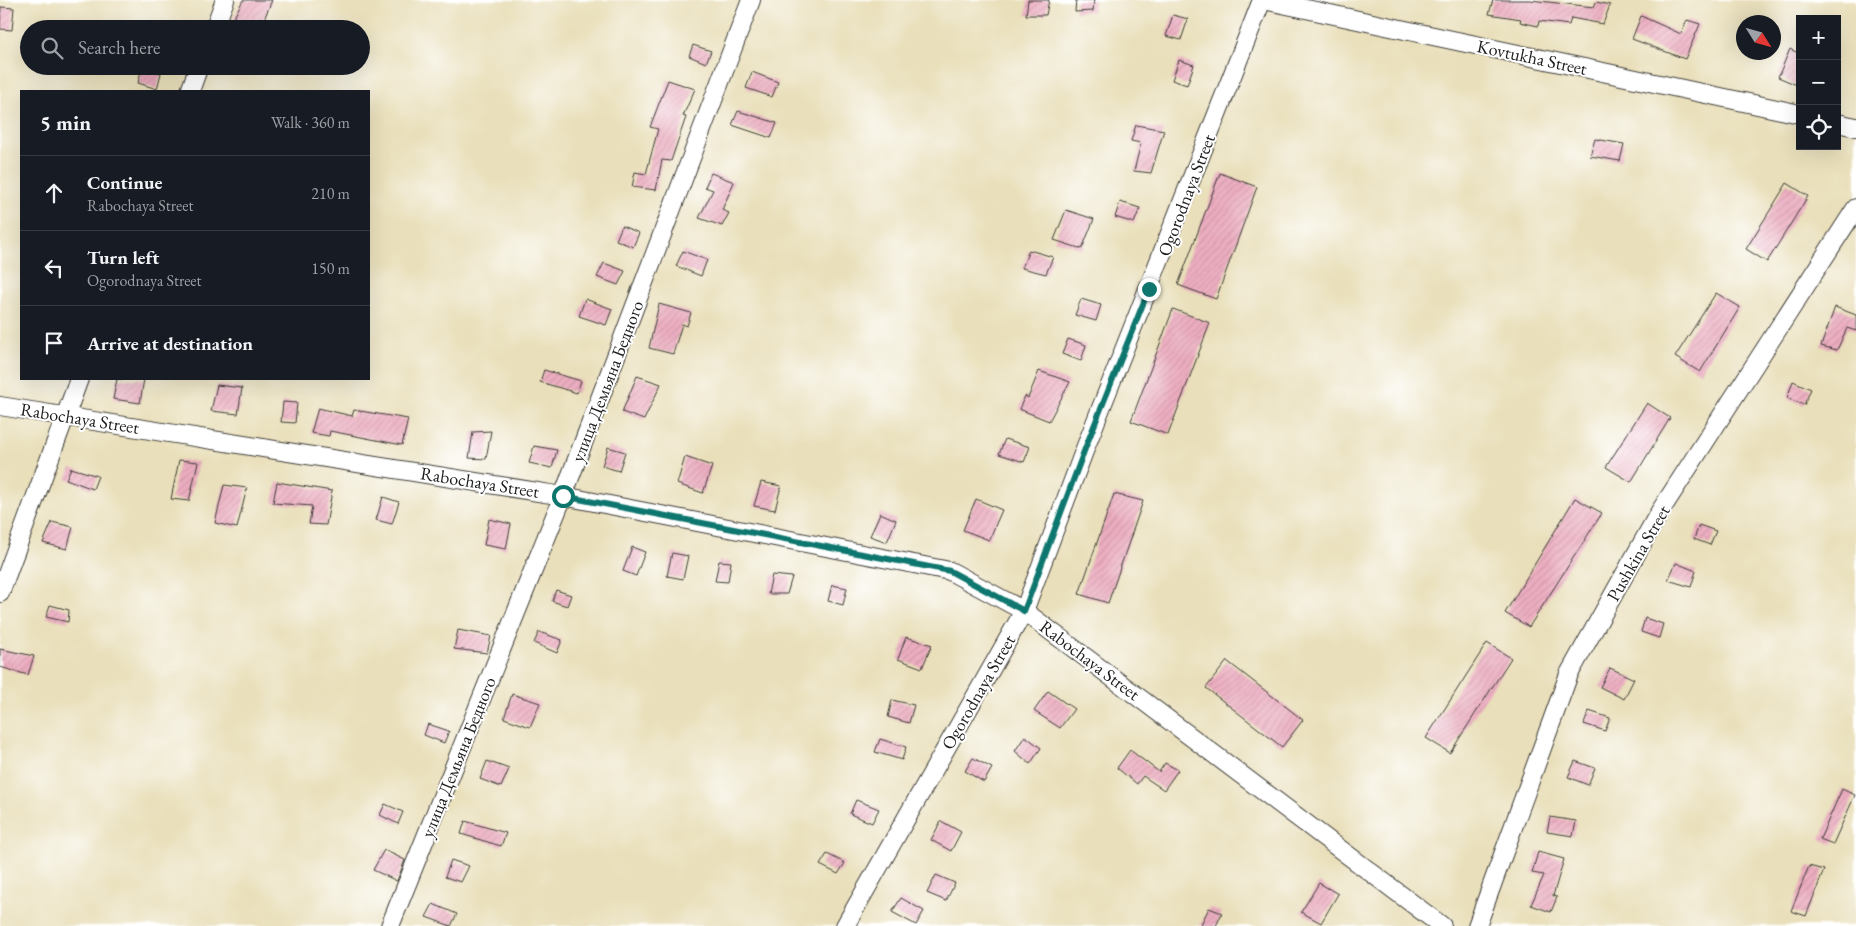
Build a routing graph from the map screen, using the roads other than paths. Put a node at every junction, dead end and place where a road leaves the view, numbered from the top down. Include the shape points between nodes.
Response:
1 (225, 0) edge
2 (751, 0) edge
3 (1263, 0) edge
4 (217, 20) edge
5 (196, 75) edge
6 (190, 90) edge
7 (1796, 113) edge
8 (1841, 124) edge
9 (1856, 127) edge
10 (1856, 208) edge
11 (79, 380) edge
12 (0, 406) edge
13 (65, 416) junction
14 (563, 496) junction
15 (0, 593) edge
16 (1024, 611) junction
17 (390, 926) edge
18 (845, 926) edge
19 (1442, 926) edge
20 (1477, 926) edge

1 - 4 street
2 - 14 street, улица Демьяна Бедного
3 - 7 street, Kovtukha Street
3 - 16 street, Ogorodnaya Street
5 - 6 street
8 - 9 street
10 - 20 street, Pushkina Street via 1659,513 1569,674
11 - 13 street
12 - 13 street, Rabochaya Street
13 - 14 street, Rabochaya Street
13 - 15 street
14 - 16 street, Rabochaya Street via 950,571
14 - 17 street, улица Демьяна Бедного
16 - 18 street, Ogorodnaya Street
16 - 19 street, Rabochaya Street

